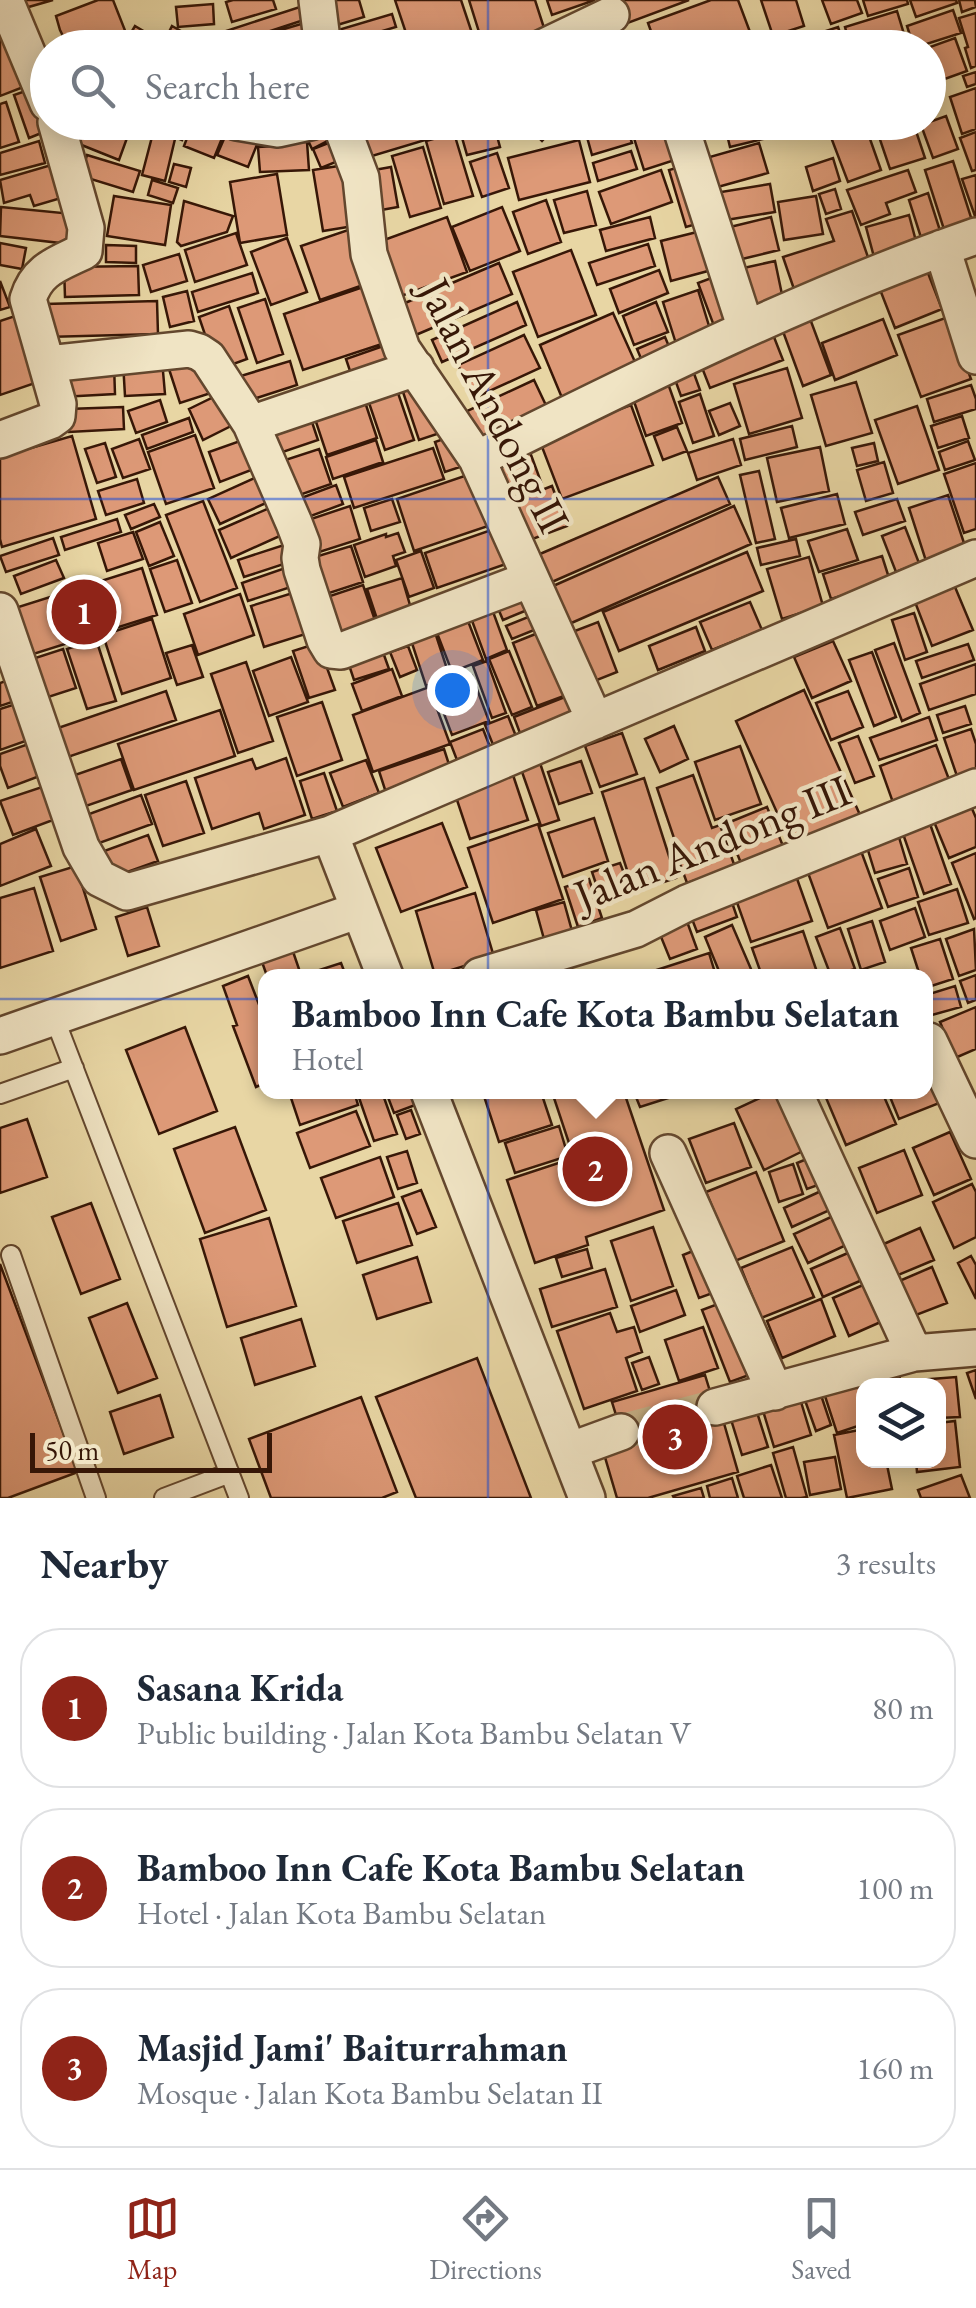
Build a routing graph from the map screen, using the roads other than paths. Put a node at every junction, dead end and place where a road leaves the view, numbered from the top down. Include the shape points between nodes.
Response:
1 (5, 0) edge
2 (317, 0) edge
3 (613, 21) edge
4 (321, 30) edge
5 (589, 30) edge
6 (22, 43) junction
7 (30, 44) edge
8 (30, 62) edge
9 (61, 140) edge
10 (345, 140) edge
11 (685, 140) edge
12 (976, 236) edge
13 (942, 248) junction
14 (746, 329) junction
15 (976, 356) edge
16 (48, 364) junction
17 (416, 368) junction
18 (251, 424) junction
19 (0, 440) edge
20 (477, 459) junction
21 (976, 558) edge
22 (531, 579) junction
23 (0, 611) edge
24 (595, 722) junction
25 (976, 788) edge
26 (330, 834) junction
27 (359, 910) junction
28 (382, 969) edge
29 (503, 969) edge
30 (54, 1017) junction
31 (0, 1036) edge
32 (933, 1048) edge
33 (74, 1068) junction
34 (0, 1094) edge
35 (433, 1099) edge
36 (797, 1099) edge
37 (976, 1140) edge
38 (668, 1153) dead end
39 (11, 1255) dead end
40 (976, 1348) edge
41 (914, 1353) junction
42 (775, 1392) junction
43 (715, 1407) tunnel mouth
44 (620, 1432) tunnel mouth
45 (569, 1451) junction
46 (230, 1473) junction
47 (96, 1498) edge
48 (164, 1498) edge
49 (239, 1498) edge
50 (587, 1498) edge

1 - 6 street
2 - 4 street
3 - 5 street
6 - 7 street
6 - 8 street
9 - 16 street via 86,228 84,252 32,284 28,300
10 - 17 street, Jalan Andong II via 361,178 369,254 402,349
11 - 14 street
12 - 13 street
13 - 14 street
13 - 15 street
14 - 20 street
16 - 18 street via 189,349 208,358
16 - 19 street via 57,416
17 - 18 street
17 - 20 street, Jalan Andong II
18 - 22 street via 302,544 302,570 331,650
20 - 22 street, Jalan Andong II
21 - 24 street
22 - 24 street, Jalan Andong II
23 - 26 street via 81,847 99,878 127,892
24 - 26 street
25 - 29 street, Jalan Andong III via 636,929
26 - 27 street
27 - 28 street
27 - 30 street
30 - 31 street
30 - 33 lane
32 - 37 street
33 - 34 lane
33 - 46 lane
35 - 45 street
36 - 41 street
38 - 42 street
39 - 47 lane
40 - 41 street
41 - 42 street
42 - 43 street
44 - 45 street
45 - 50 street
46 - 48 lane
46 - 49 lane

